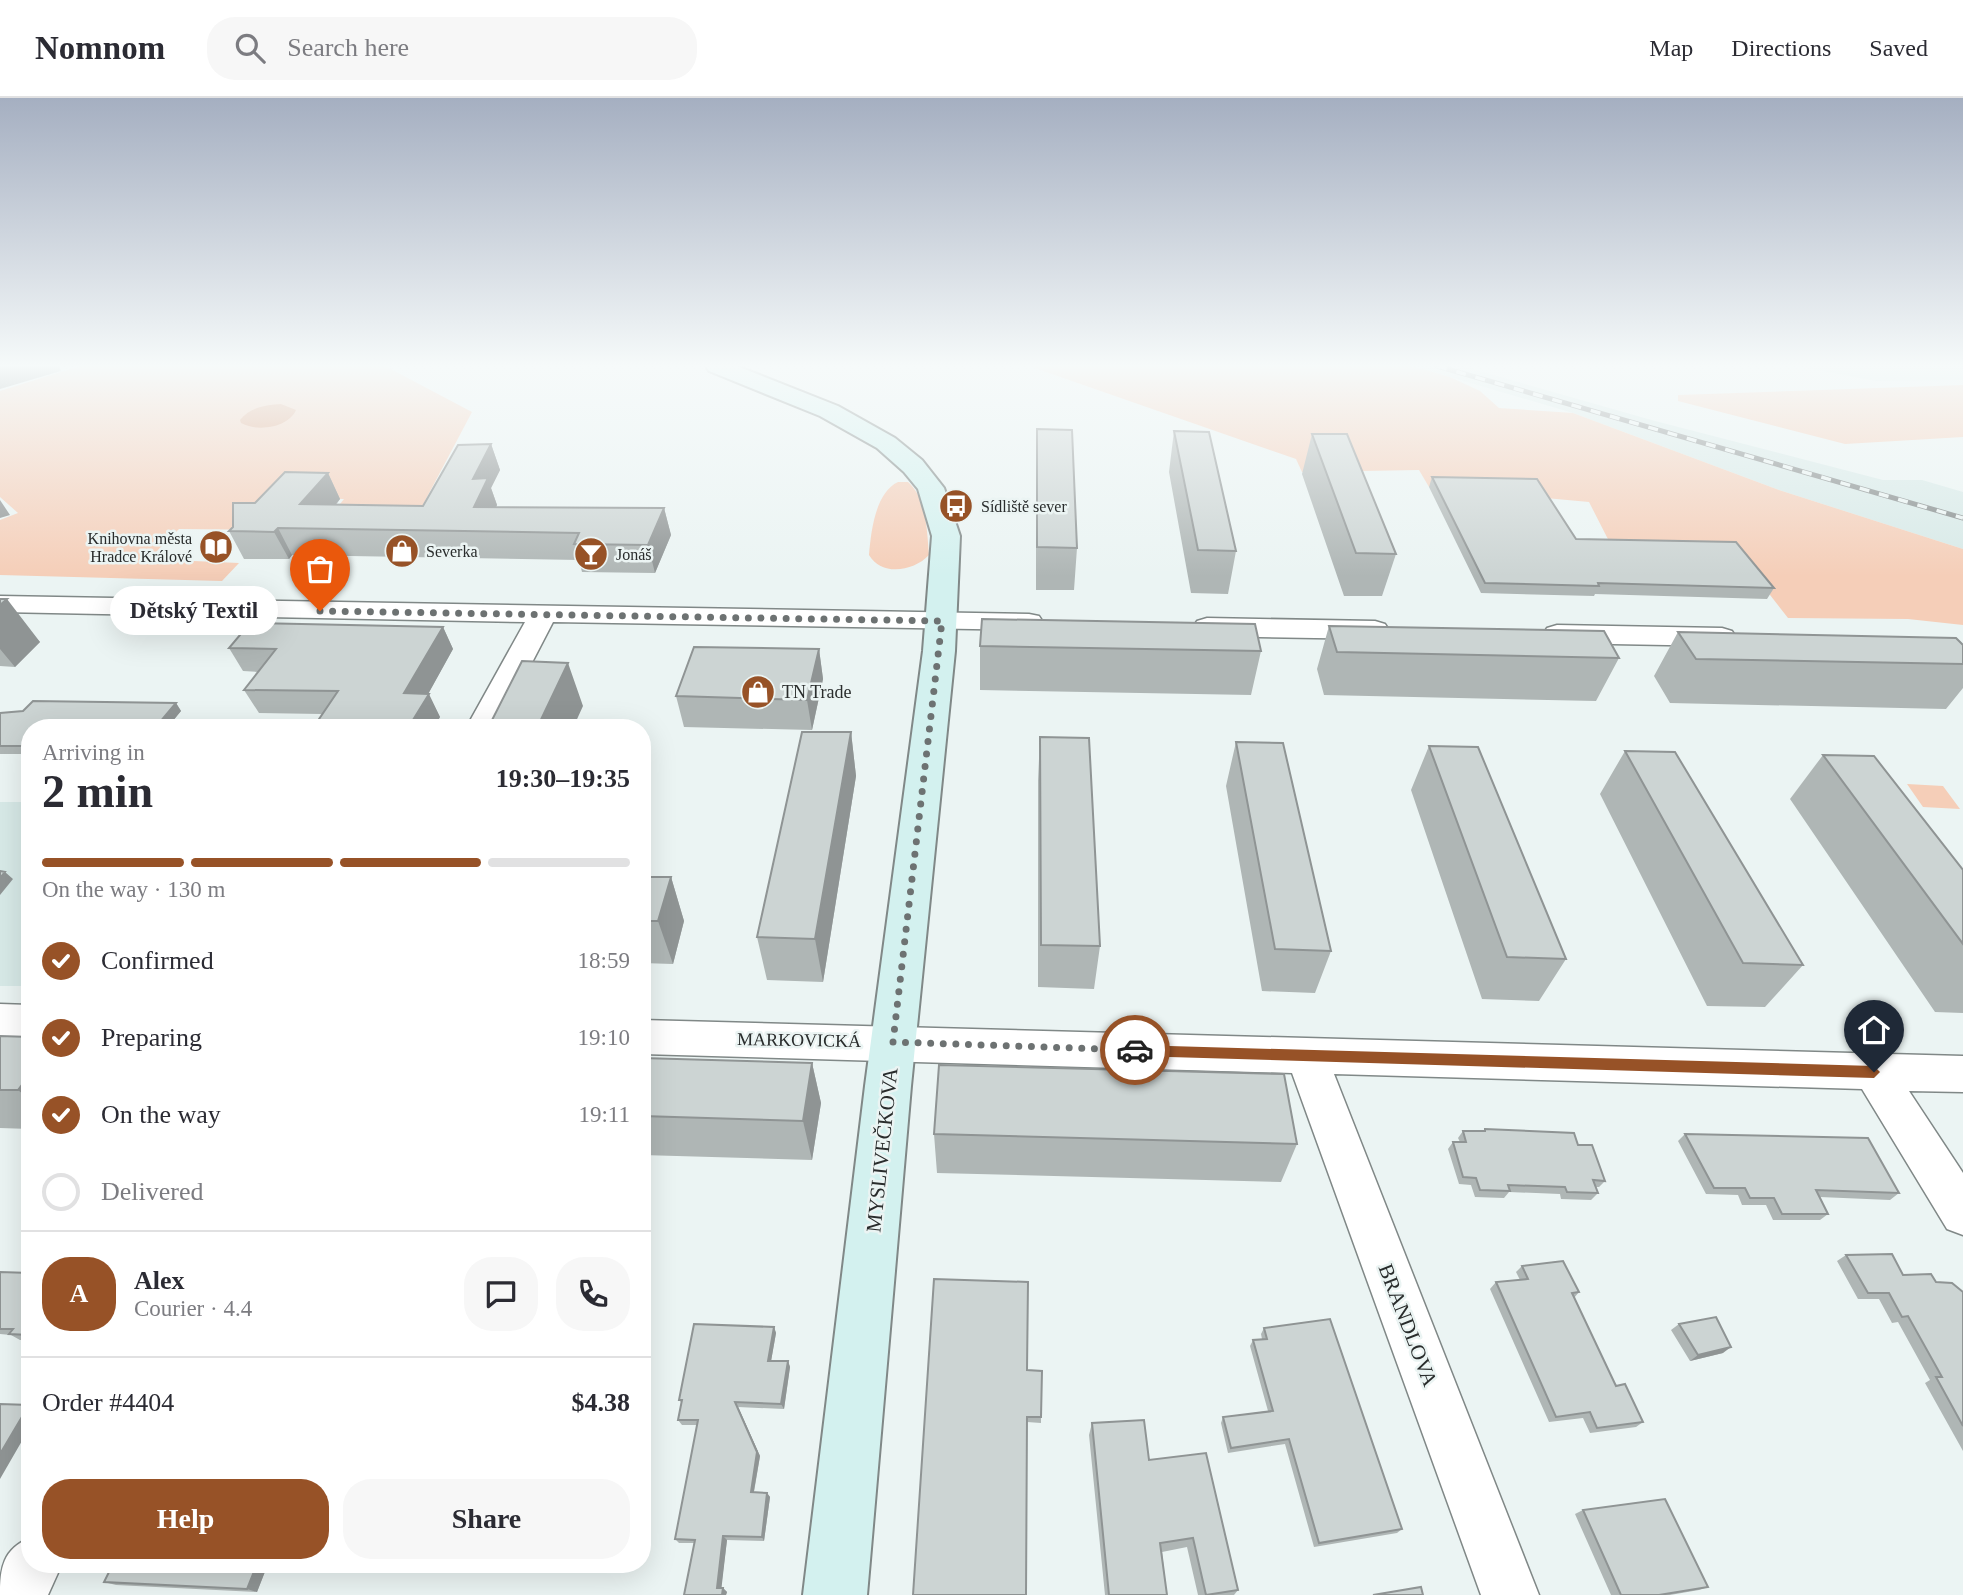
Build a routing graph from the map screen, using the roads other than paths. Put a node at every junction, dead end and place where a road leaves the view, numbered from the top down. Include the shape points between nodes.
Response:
1 (874, 436) edge
2 (0, 604) edge
3 (543, 615) junction
4 (942, 621) junction
5 (1058, 623) edge
6 (1179, 626) edge
7 (1395, 631) edge
8 (1530, 633) edge
9 (1744, 638) edge
10 (487, 719) edge
11 (0, 1021) edge
12 (21, 1022) edge
13 (651, 1037) edge
14 (893, 1042) junction
15 (1306, 1056) junction
16 (1874, 1072) junction
17 (1963, 1074) edge
18 (1963, 1213) edge
19 (29, 1573) edge
20 (18, 1595) edge
21 (835, 1595) edge
22 (1510, 1595) edge

1 - 4 street, MYSLIVEČKOVA via 913,466 937,500 946,536
2 - 3 street
3 - 4 street
3 - 10 street
4 - 5 street
4 - 14 street, MYSLIVEČKOVA
6 - 7 street
8 - 9 street
11 - 12 street
13 - 14 street, MARKOVICKÁ
14 - 15 street, MARKOVICKÁ
14 - 21 street, MYSLIVEČKOVA
15 - 16 street, MARKOVICKÁ
15 - 22 street, BRANDLOVA
16 - 17 street, MARKOVICKÁ
16 - 18 street
19 - 20 street

